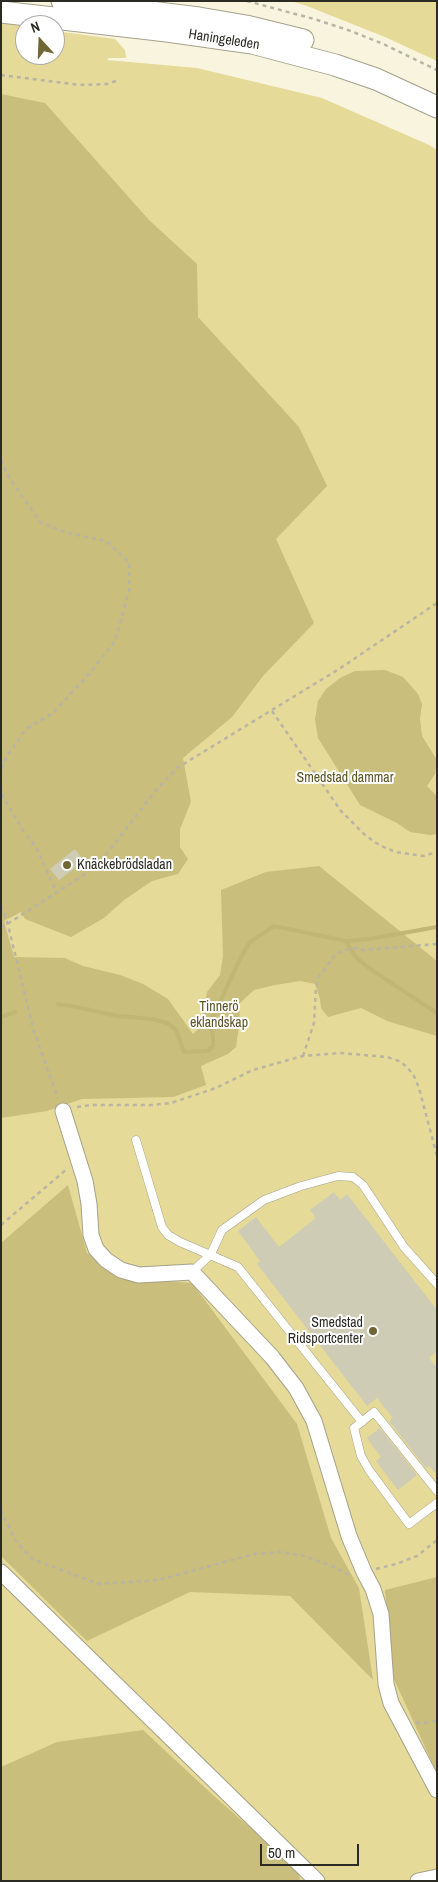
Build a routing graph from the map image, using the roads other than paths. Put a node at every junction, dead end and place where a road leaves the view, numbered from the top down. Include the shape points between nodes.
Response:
1 (62, 1) edge
2 (1, 12) edge
3 (160, 15) edge
4 (437, 100) edge
5 (437, 107) edge
6 (63, 1112) road end
7 (136, 1140) dead end
8 (211, 1254) junction
9 (192, 1272) junction
10 (437, 1284) edge
11 (362, 1422) junction
12 (437, 1491) edge
13 (437, 1503) edge
14 (1, 1572) edge
15 (437, 1790) edge
16 (437, 1877) edge
17 (317, 1881) edge
18 (418, 1881) edge

1 - 3 main road, Haningeleden
2 - 3 main road, Haningeleden
3 - 4 main road, Haningeleden via 246,26 297,38 380,70
3 - 5 main road, Haningeleden via 252,43 294,52 376,79
6 - 9 street via 89,1204 91,1235 96,1248 121,1270 139,1275
7 - 8 lane via 162,1226 168,1235 180,1242
8 - 9 lane
8 - 10 lane via 222,1230 264,1200 338,1176 353,1177 363,1185 404,1247
8 - 11 lane via 238,1266
9 - 15 street via 272,1357 296,1388 314,1421 349,1536 381,1614 386,1684 391,1703
11 - 12 lane via 374,1412
11 - 13 lane via 354,1428 361,1456 409,1524
14 - 17 street
16 - 18 street

